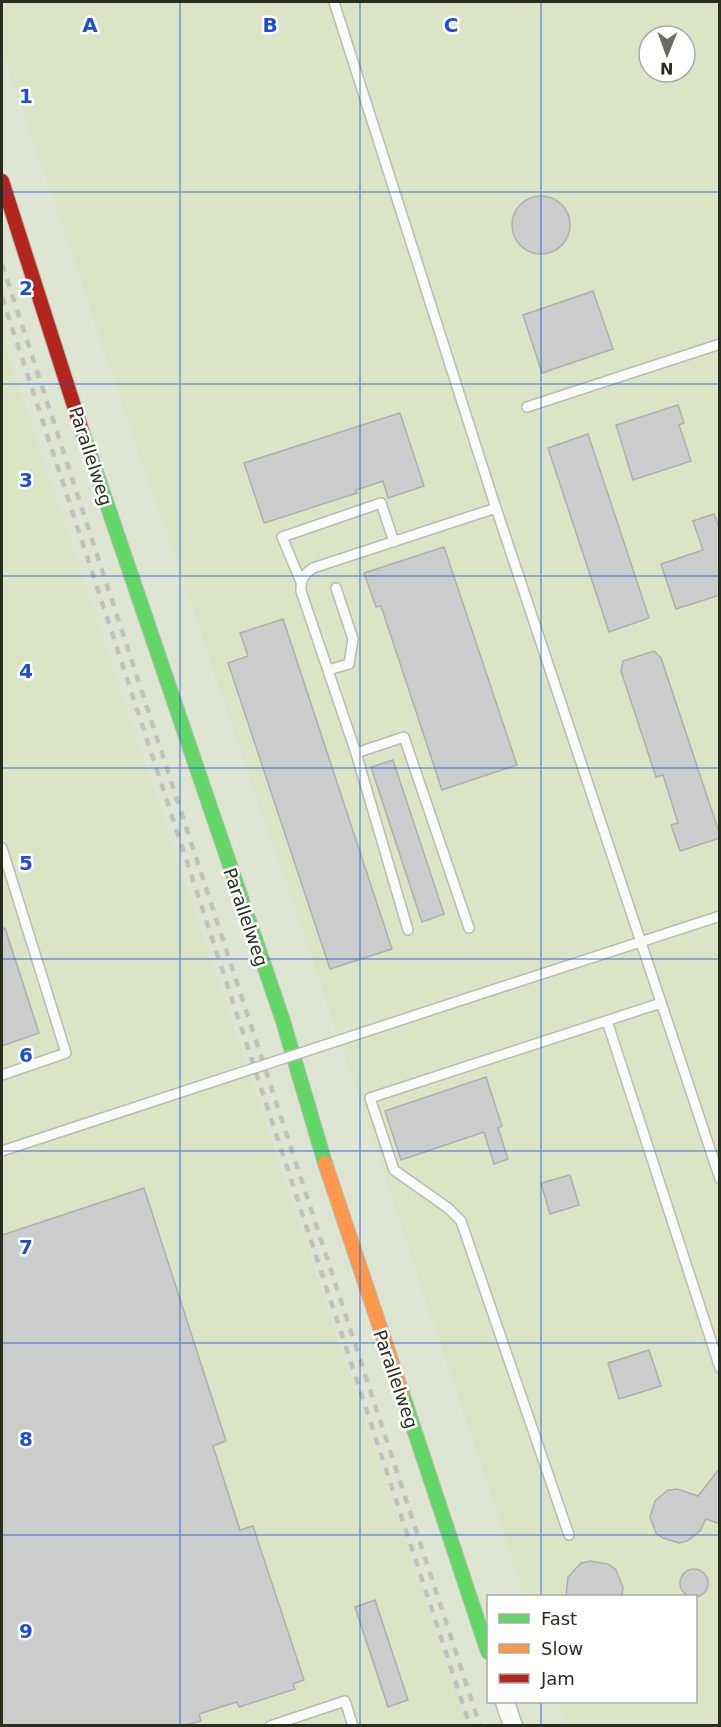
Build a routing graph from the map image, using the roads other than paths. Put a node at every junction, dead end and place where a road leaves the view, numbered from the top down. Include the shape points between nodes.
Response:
1 (334, 2) edge
2 (2, 182) edge
3 (720, 344) edge
4 (527, 407) dead end
5 (496, 508) junction
6 (394, 542) junction
7 (301, 582) junction
8 (336, 588) dead end
9 (327, 670) junction
10 (356, 753) junction
11 (2, 848) edge
12 (720, 916) edge
13 (469, 928) dead end
14 (408, 930) dead end
15 (641, 942) junction
16 (661, 1003) junction
17 (607, 1021) junction
18 (2, 1075) edge
19 (2, 1151) edge
20 (720, 1179) edge
21 (720, 1368) edge
22 (569, 1535) dead end
23 (487, 1646) edge
24 (506, 1703) edge
25 (270, 1725) edge
26 (353, 1725) edge
27 (513, 1725) edge

1 - 5 lane
2 - 23 street, Parallelweg
3 - 4 lane
5 - 6 lane
5 - 15 lane
6 - 7 lane via 313,568 303,575
6 - 7 lane via 381,503 282,537
7 - 9 lane via 300,591
8 - 9 lane via 353,639 349,664
9 - 10 lane
10 - 13 lane via 404,737
10 - 14 lane
11 - 18 lane via 66,1053
12 - 15 lane
15 - 16 lane
15 - 19 lane, bridge
16 - 17 lane
16 - 20 lane
17 - 21 lane
17 - 22 lane via 370,1098 394,1170 461,1221
24 - 27 street
25 - 26 lane via 345,1701

